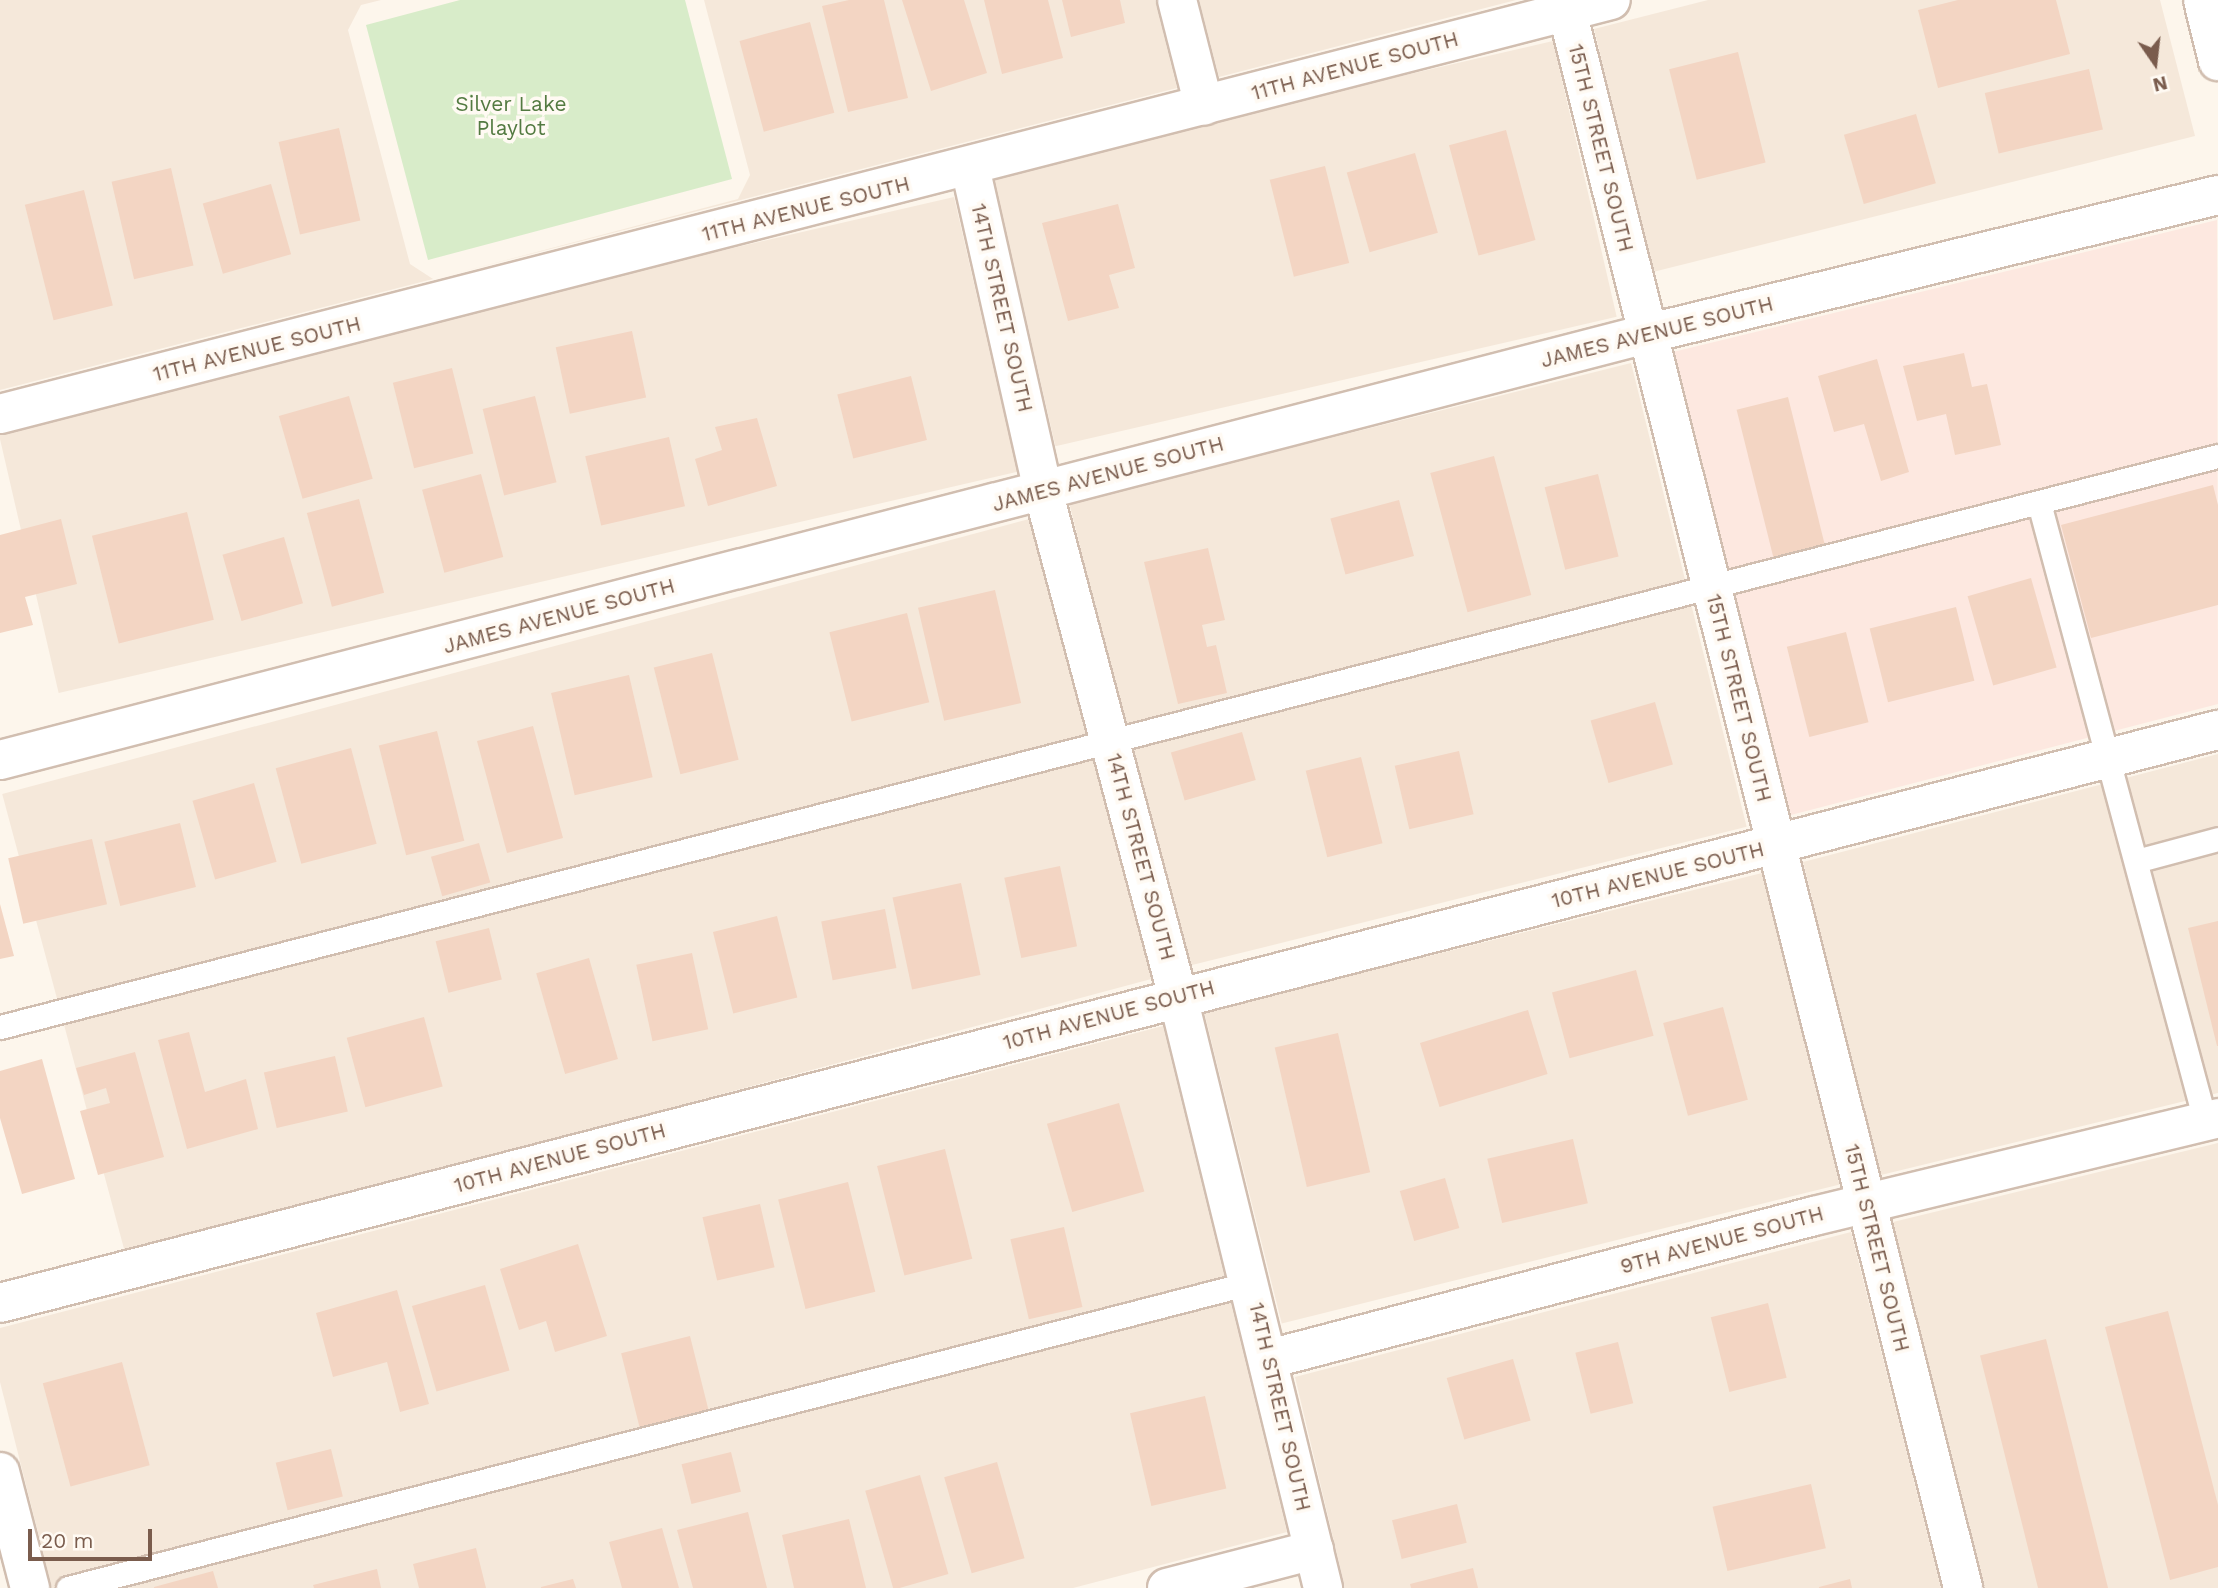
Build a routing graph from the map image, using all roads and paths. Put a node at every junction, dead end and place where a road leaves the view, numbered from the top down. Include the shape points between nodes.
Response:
1 (1177, 0) edge
2 (1611, 0) edge
3 (2203, 0) edge
4 (1567, 11) junction
5 (2218, 61) edge
6 (1204, 106) junction
7 (970, 167) junction
8 (2218, 195) edge
9 (1646, 334) junction
10 (0, 414) edge
11 (2218, 456) edge
12 (1043, 491) junction
13 (2039, 503) junction
14 (1710, 587) junction
15 (2218, 730) edge
16 (1110, 739) junction
17 (2109, 758) junction
18 (0, 760) edge
19 (2218, 839) edge
20 (1776, 844) junction
21 (2136, 861) junction
22 (1178, 997) junction
23 (0, 1027) edge
24 (2212, 1119) edge
25 (1866, 1203) junction
26 (1250, 1283) junction
27 (0, 1303) edge
28 (1269, 1359) junction
29 (0, 1472) edge
30 (9, 1545) edge
31 (1314, 1549) junction
32 (30, 1588) edge
33 (68, 1588) edge
34 (1167, 1588) edge
35 (1323, 1588) edge
36 (1963, 1588) edge

1 - 6 street
2 - 4 street, 11TH AVENUE SOUTH
3 - 5 street
4 - 6 street, 11TH AVENUE SOUTH
4 - 9 street, 15TH STREET SOUTH
6 - 7 street, 11TH AVENUE SOUTH
7 - 10 street, 11TH AVENUE SOUTH
7 - 12 street, 14TH STREET SOUTH
8 - 9 street, JAMES AVENUE SOUTH
9 - 12 street, JAMES AVENUE SOUTH
9 - 14 street, 15TH STREET SOUTH
11 - 13 lane
12 - 16 street, 14TH STREET SOUTH
12 - 18 street, JAMES AVENUE SOUTH
13 - 14 lane
13 - 17 lane
14 - 16 lane
14 - 20 street, 15TH STREET SOUTH
15 - 17 street, 10TH AVENUE SOUTH
16 - 22 street, 14TH STREET SOUTH
16 - 23 lane
17 - 20 street, 10TH AVENUE SOUTH
17 - 21 lane
19 - 21 lane
20 - 22 street, 10TH AVENUE SOUTH
20 - 25 street, 15TH STREET SOUTH
21 - 24 lane
22 - 26 street, 14TH STREET SOUTH
22 - 27 street, 10TH AVENUE SOUTH
24 - 25 street, 9TH AVENUE SOUTH
25 - 28 street, 9TH AVENUE SOUTH
25 - 36 street, 15TH STREET SOUTH
26 - 28 street, 14TH STREET SOUTH
26 - 33 lane
28 - 31 street, 14TH STREET SOUTH
29 - 30 street
30 - 32 street
31 - 34 street
31 - 35 street, 14TH STREET SOUTH

